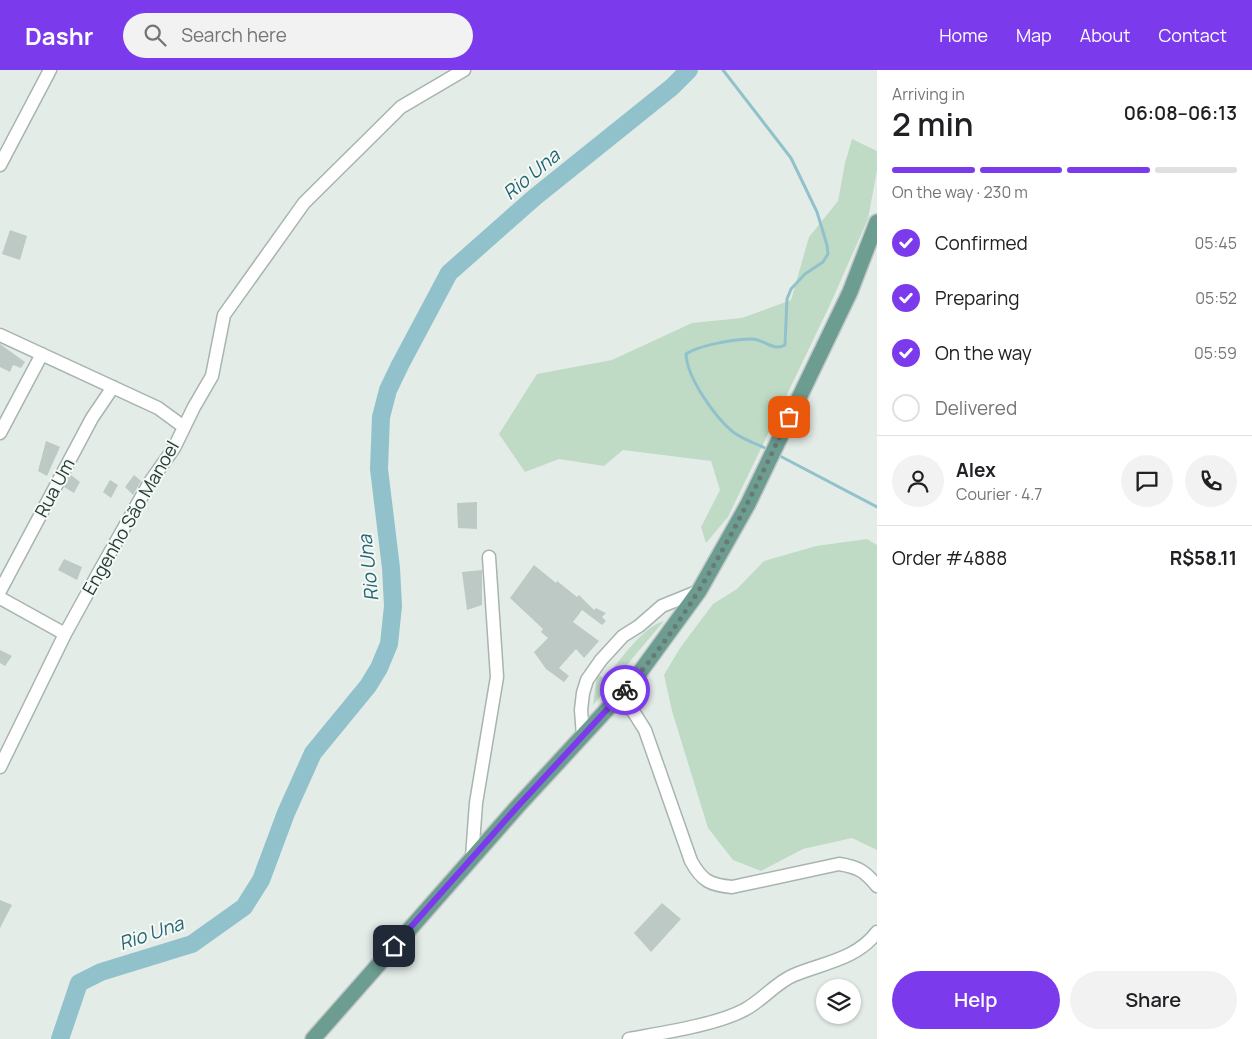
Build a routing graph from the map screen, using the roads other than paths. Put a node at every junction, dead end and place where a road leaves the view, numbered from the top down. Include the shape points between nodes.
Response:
1 (464, 70) edge
2 (49, 71) edge
3 (0, 165) edge
4 (877, 222) edge
5 (0, 335) edge
6 (42, 354) junction
7 (113, 387) junction
8 (184, 427) junction
9 (0, 433) edge
10 (489, 558) dead end
11 (0, 591) edge
12 (700, 591) junction
13 (0, 598) edge
14 (65, 634) junction
15 (617, 699) junction
16 (583, 736) junction
17 (0, 767) edge
18 (472, 857) junction
19 (877, 886) edge
20 (877, 932) edge
21 (312, 1039) edge
22 (629, 1039) edge

1 - 8 street via 402,106 304,203 224,315 212,376
2 - 3 street
4 - 12 main road via 850,292 748,504
5 - 6 street, Engenho São Manoel
6 - 7 street, Engenho São Manoel
6 - 9 street
7 - 8 street, Engenho São Manoel via 158,408
7 - 11 street, Rua Um via 92,418
8 - 14 street, Engenho São Manoel via 129,517
10 - 18 street via 497,677 476,803
12 - 15 main road
12 - 16 street via 662,606 615,642 588,671 581,710
13 - 14 street
14 - 17 street, Engenho São Manoel
15 - 16 main road
15 - 19 street via 633,710 645,730 691,861 705,879 715,886 732,887 839,864 866,873
16 - 18 main road
18 - 21 main road
20 - 22 street via 857,952 792,976 744,1010 691,1026

